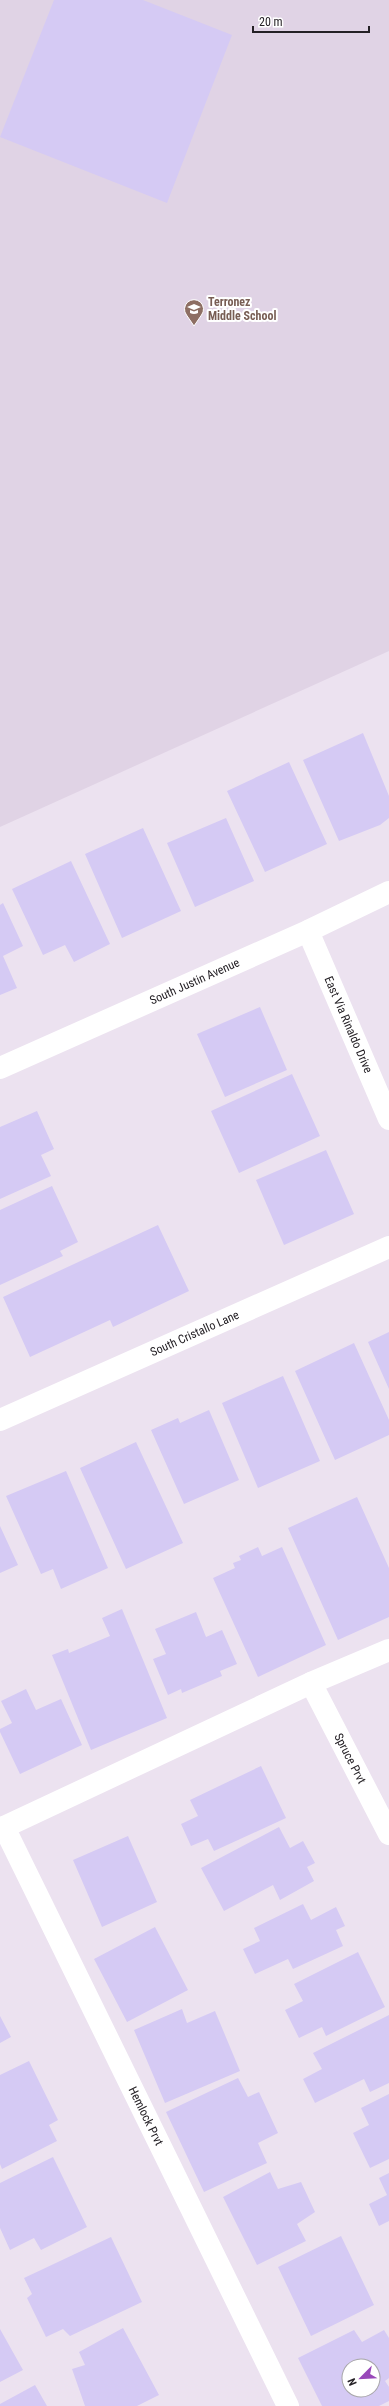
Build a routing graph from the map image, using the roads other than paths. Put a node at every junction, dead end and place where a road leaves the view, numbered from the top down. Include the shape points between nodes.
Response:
1 (389, 892) edge
2 (308, 931) junction
3 (0, 1068) edge
4 (389, 1119) edge
5 (389, 1247) edge
6 (0, 1420) edge
7 (389, 1650) edge
8 (311, 1683) junction
9 (2, 1828) edge
10 (389, 1834) edge
11 (288, 2406) edge

1 - 2 street, South Justin Avenue
2 - 3 street, South Justin Avenue
2 - 4 street, East Via Rinaldo Drive
5 - 6 street, South Cristallo Lane
7 - 8 street
8 - 9 street
8 - 10 street, Spruce Prvt
9 - 11 street, Hemlock Prvt

